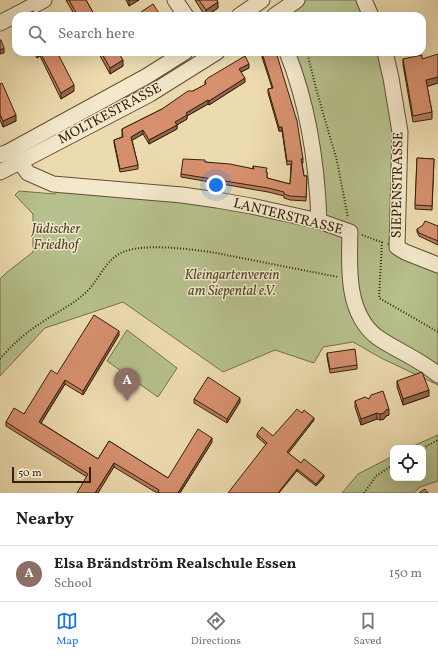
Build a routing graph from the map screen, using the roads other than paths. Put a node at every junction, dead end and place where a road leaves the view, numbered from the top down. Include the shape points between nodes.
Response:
1 (44, 0) edge
2 (175, 0) edge
3 (262, 0) edge
4 (297, 0) edge
5 (364, 0) edge
6 (21, 12) edge
7 (183, 12) edge
8 (245, 12) edge
9 (280, 12) edge
10 (370, 12) edge
11 (12, 17) edge
12 (0, 23) edge
13 (178, 56) edge
14 (211, 56) edge
15 (288, 56) edge
16 (386, 56) edge
17 (0, 155) edge
18 (20, 162) junction
19 (0, 172) edge
20 (319, 221) junction
21 (438, 265) edge
22 (438, 375) edge

1 - 6 street
2 - 7 street
3 - 8 street
4 - 9 street
5 - 10 street
11 - 12 street
13 - 17 street, MOLTKESTRASSE
14 - 18 street, MOLTKESTRASSE via 150,94
15 - 20 street via 313,142
16 - 21 street, SIEPENSTRASSE via 400,132 397,247
18 - 19 street, MOLTKESTRASSE
18 - 20 street, LANTERSTRASSE via 28,174 53,184 182,195 251,206
20 - 22 street, LANTERSTRASSE via 350,232 350,279 356,307 363,322 372,333 431,368

